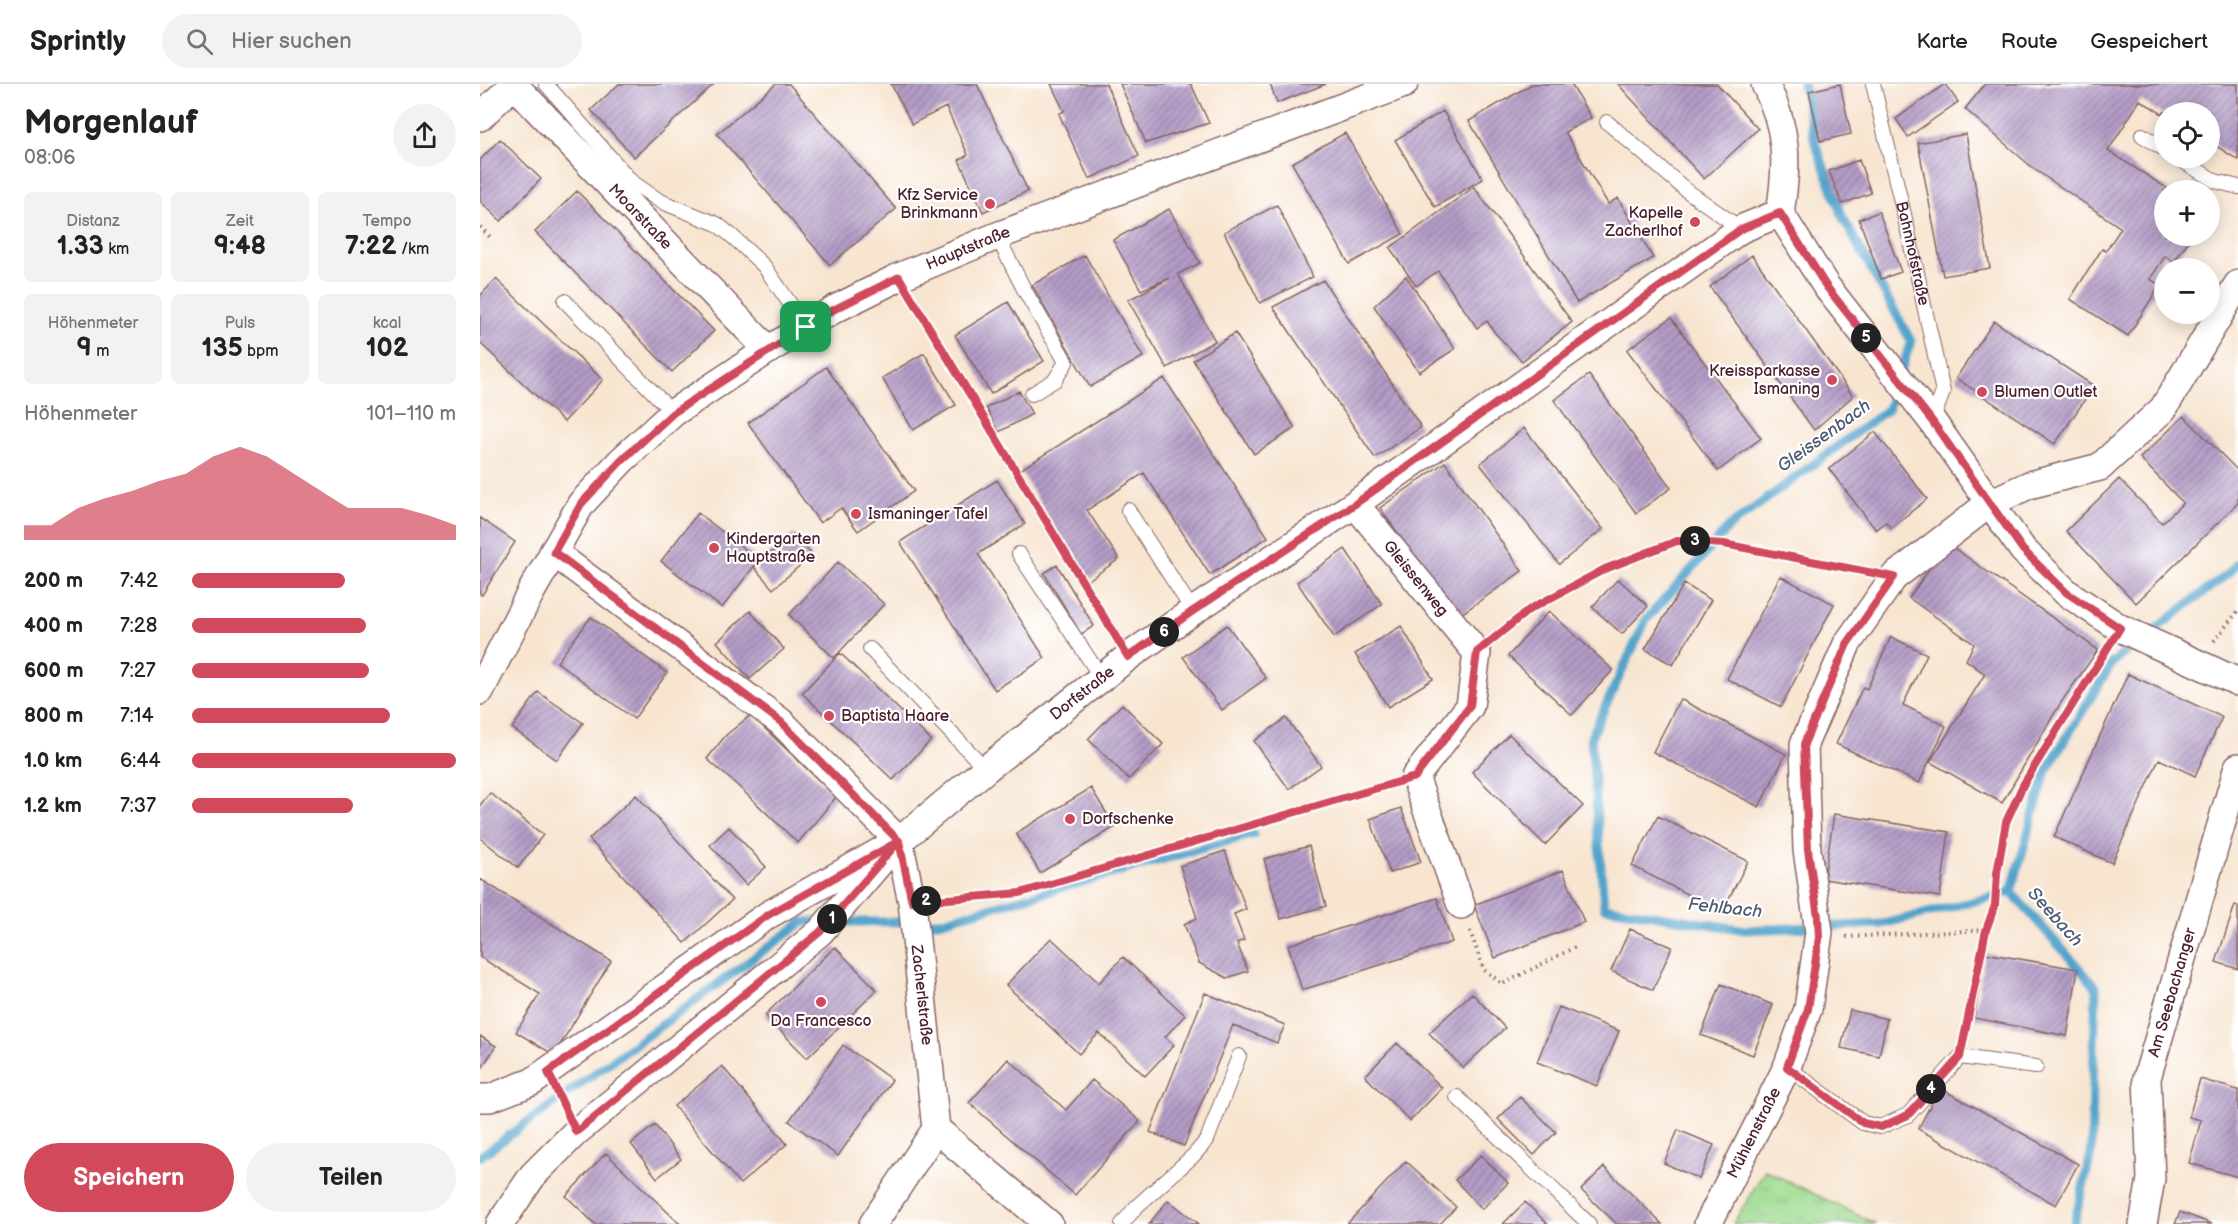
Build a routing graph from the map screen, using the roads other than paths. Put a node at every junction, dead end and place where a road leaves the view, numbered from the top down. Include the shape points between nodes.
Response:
1 (513, 84) edge
2 (546, 84) edge
3 (1404, 84) edge
4 (1765, 84) edge
5 (1873, 84) edge
6 (480, 117) edge
7 (1607, 122) dead end
8 (2142, 135) dead end
9 (2154, 143) edge
10 (2194, 168) edge
11 (2238, 187) edge
12 (1780, 213) junction
13 (1741, 229) junction
14 (997, 236) junction
15 (2238, 284) edge
16 (565, 300) dead end
17 (806, 327) junction
18 (768, 350) junction
19 (1032, 394) dead end
20 (673, 413) junction
21 (1932, 421) junction
22 (1990, 503) junction
23 (1355, 504) junction
24 (1128, 510) dead end
25 (554, 552) junction
26 (1019, 554) dead end
27 (1193, 611) junction
28 (870, 649) dead end
29 (1101, 677) junction
30 (2238, 682) edge
31 (480, 691) edge
32 (2238, 767) edge
33 (986, 769) junction
34 (899, 841) junction
35 (1461, 905) road end
36 (1239, 1056) dead end
37 (1787, 1067) junction
38 (2036, 1067) dead end
39 (1457, 1097) dead end
40 (480, 1098) edge
41 (936, 1129) junction
42 (500, 1224) edge
43 (873, 1224) edge
44 (1049, 1224) edge
45 (1122, 1224) edge
46 (1589, 1224) edge
47 (1708, 1224) edge
48 (2143, 1224) edge

1 - 6 street
1 - 18 street, Moarstraße
2 - 17 lane via 632,182 660,201 717,224 733,237 764,266
3 - 14 street, Hauptstraße
4 - 12 street via 1784,135 1786,177
5 - 21 lane, Bahnhofstraße via 1943,392
7 - 13 lane via 1686,190
8 - 9 lane
10 - 11 lane via 2215,181
12 - 13 street, Dorfstraße
12 - 21 street via 1826,286
13 - 23 street, Dorfstraße
14 - 17 street, Hauptstraße via 899,277
14 - 19 lane via 1066,362 1055,380
15 - 22 street, Mühlenstraße via 2163,409 2100,467 2029,485
16 - 20 lane
17 - 18 street, Hauptstraße
18 - 20 street, Hauptstraße
20 - 25 street, Hauptstraße via 581,504
21 - 22 street
22 - 30 street via 2023,550 2067,593 2123,629
22 - 37 street, Mühlenstraße via 1894,577 1847,644 1804,744 1808,850 1819,929 1808,1009
23 - 27 street, Dorfstraße
23 - 35 street, Gleissenweg via 1477,652 1470,706 1415,777
24 - 27 lane
25 - 31 street, Hauptstraße
25 - 34 street via 781,722
26 - 29 lane
27 - 29 street, Dorfstraße
28 - 33 lane
29 - 33 street, Dorfstraße
32 - 48 street, Am Seebachanger via 2147,1078 2151,1179
33 - 34 street, Dorfstraße
34 - 40 street, Dorfstraße via 768,915 532,1082
34 - 41 street, Zacherlstraße via 913,917
34 - 42 street, Dorfstraße via 820,932 576,1132 533,1175
36 - 45 lane via 1207,1140
37 - 38 lane via 1863,1123 1881,1127 1908,1115 1960,1057
37 - 47 street, Mühlenstraße
39 - 46 lane
41 - 43 street
41 - 44 street

